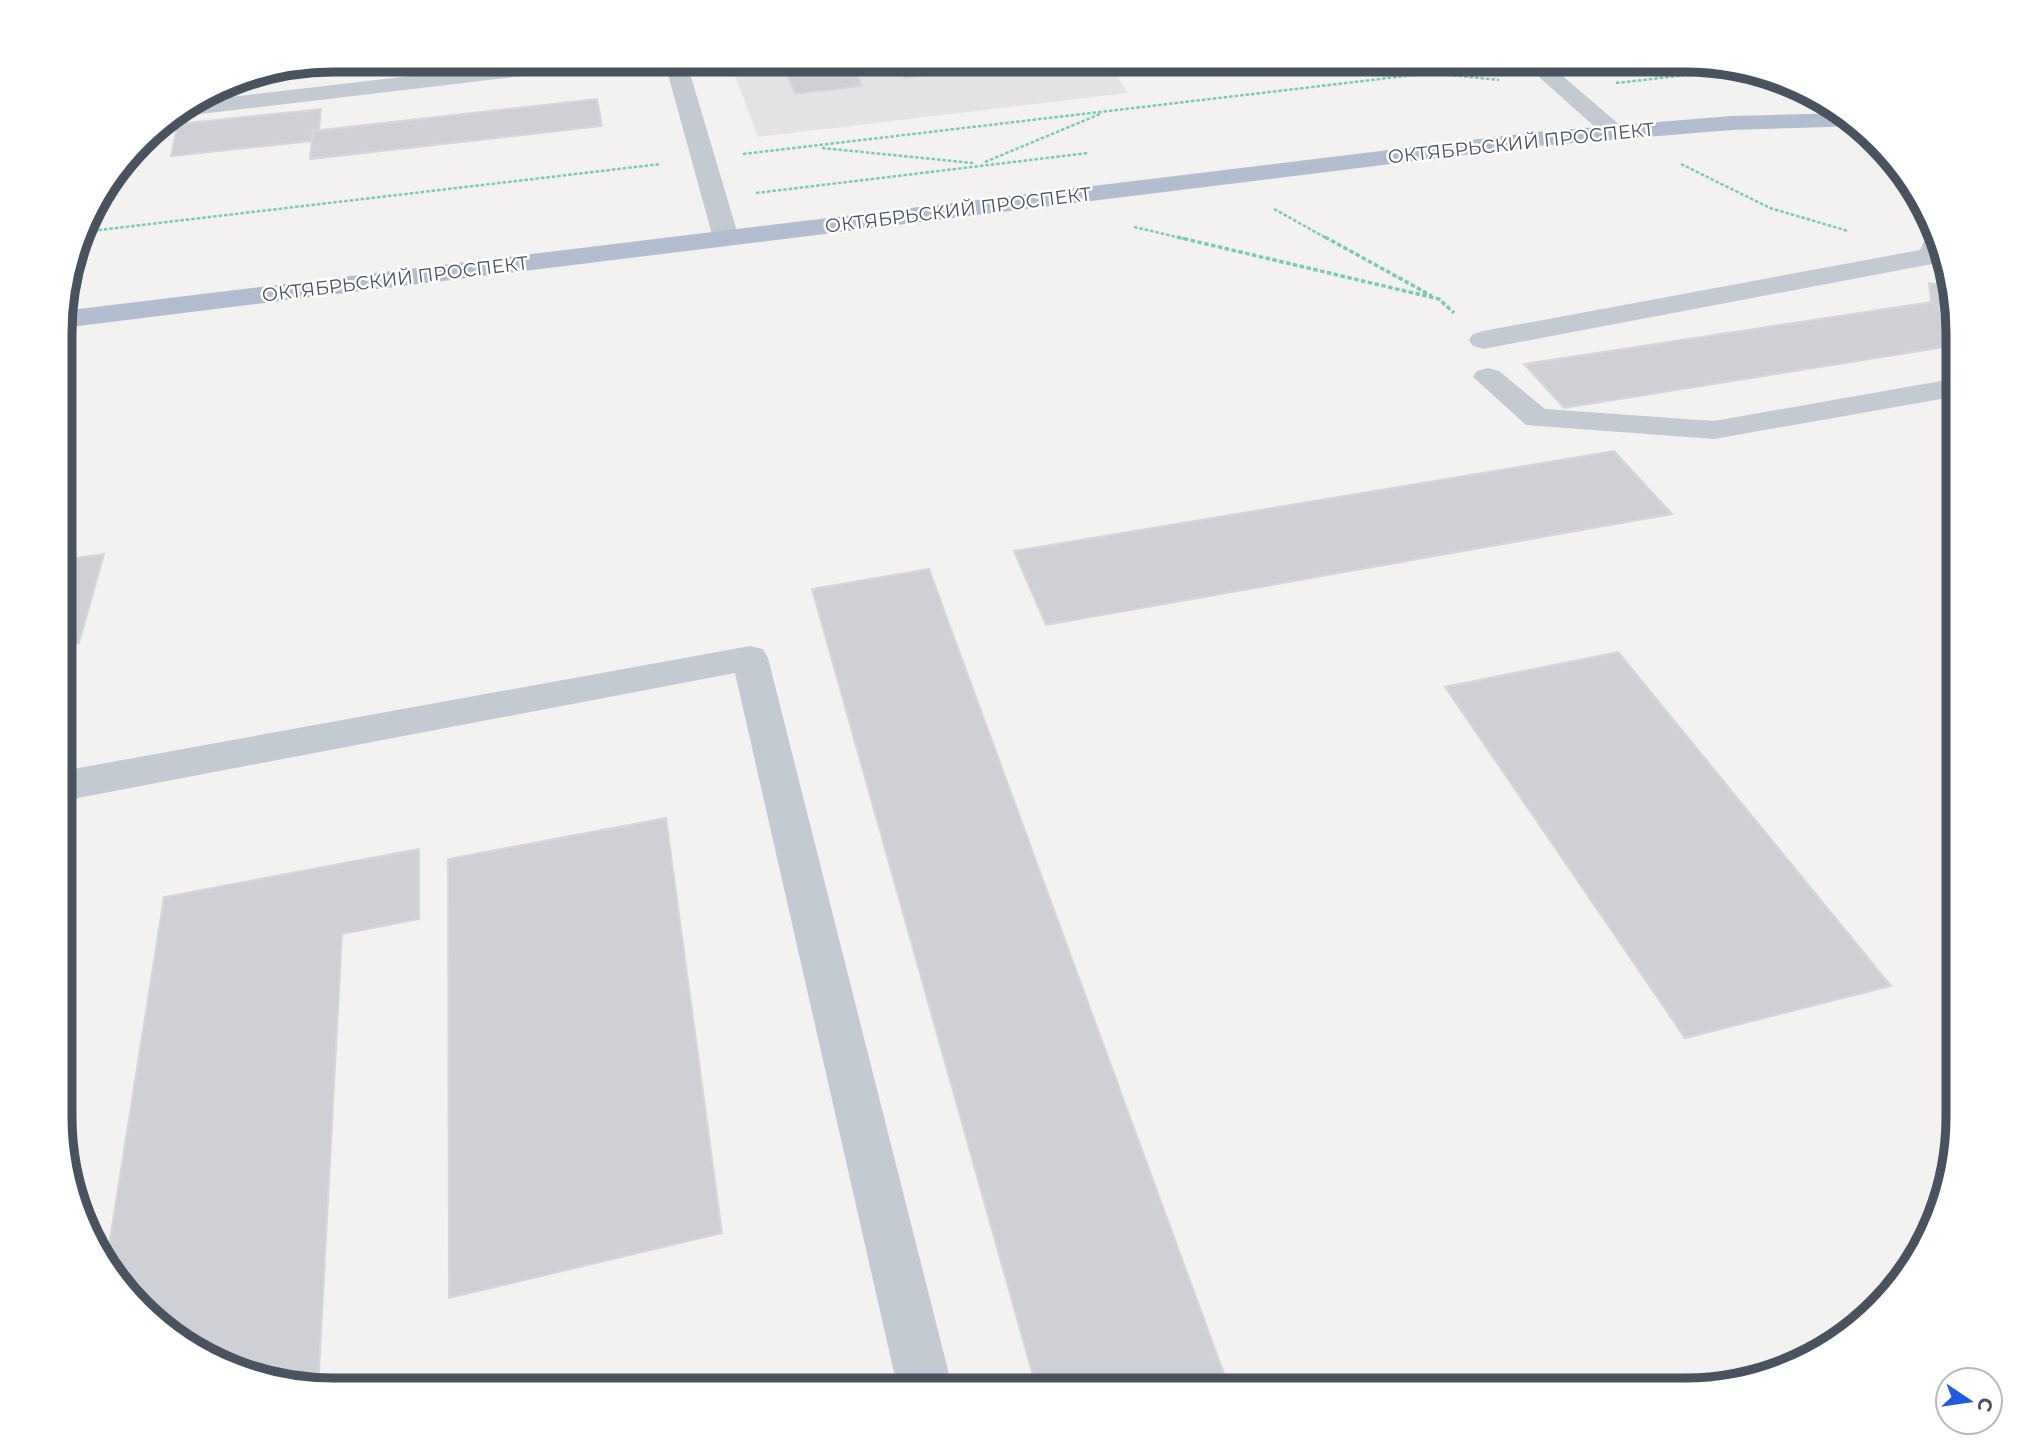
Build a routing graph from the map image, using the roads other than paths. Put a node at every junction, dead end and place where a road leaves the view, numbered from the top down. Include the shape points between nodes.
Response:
1 (497, 72) edge
2 (678, 72) edge
3 (1544, 72) edge
4 (203, 107) edge
5 (1836, 120) edge
6 (1613, 131) junction
7 (726, 238) junction
8 (1933, 252) edge
9 (72, 319) edge
10 (1946, 389) edge
11 (72, 784) edge
12 (923, 1378) edge

1 - 4 lane
2 - 7 lane
3 - 6 lane
5 - 6 main road, ОКТЯБРЬСКИЙ ПРОСПЕКТ
6 - 7 main road, ОКТЯБРЬСКИЙ ПРОСПЕКТ
7 - 9 main road, ОКТЯБРЬСКИЙ ПРОСПЕКТ
8 - 10 lane via 1483,340 1516,370 1488,377 1537,418 1714,430
11 - 12 lane via 750,658

